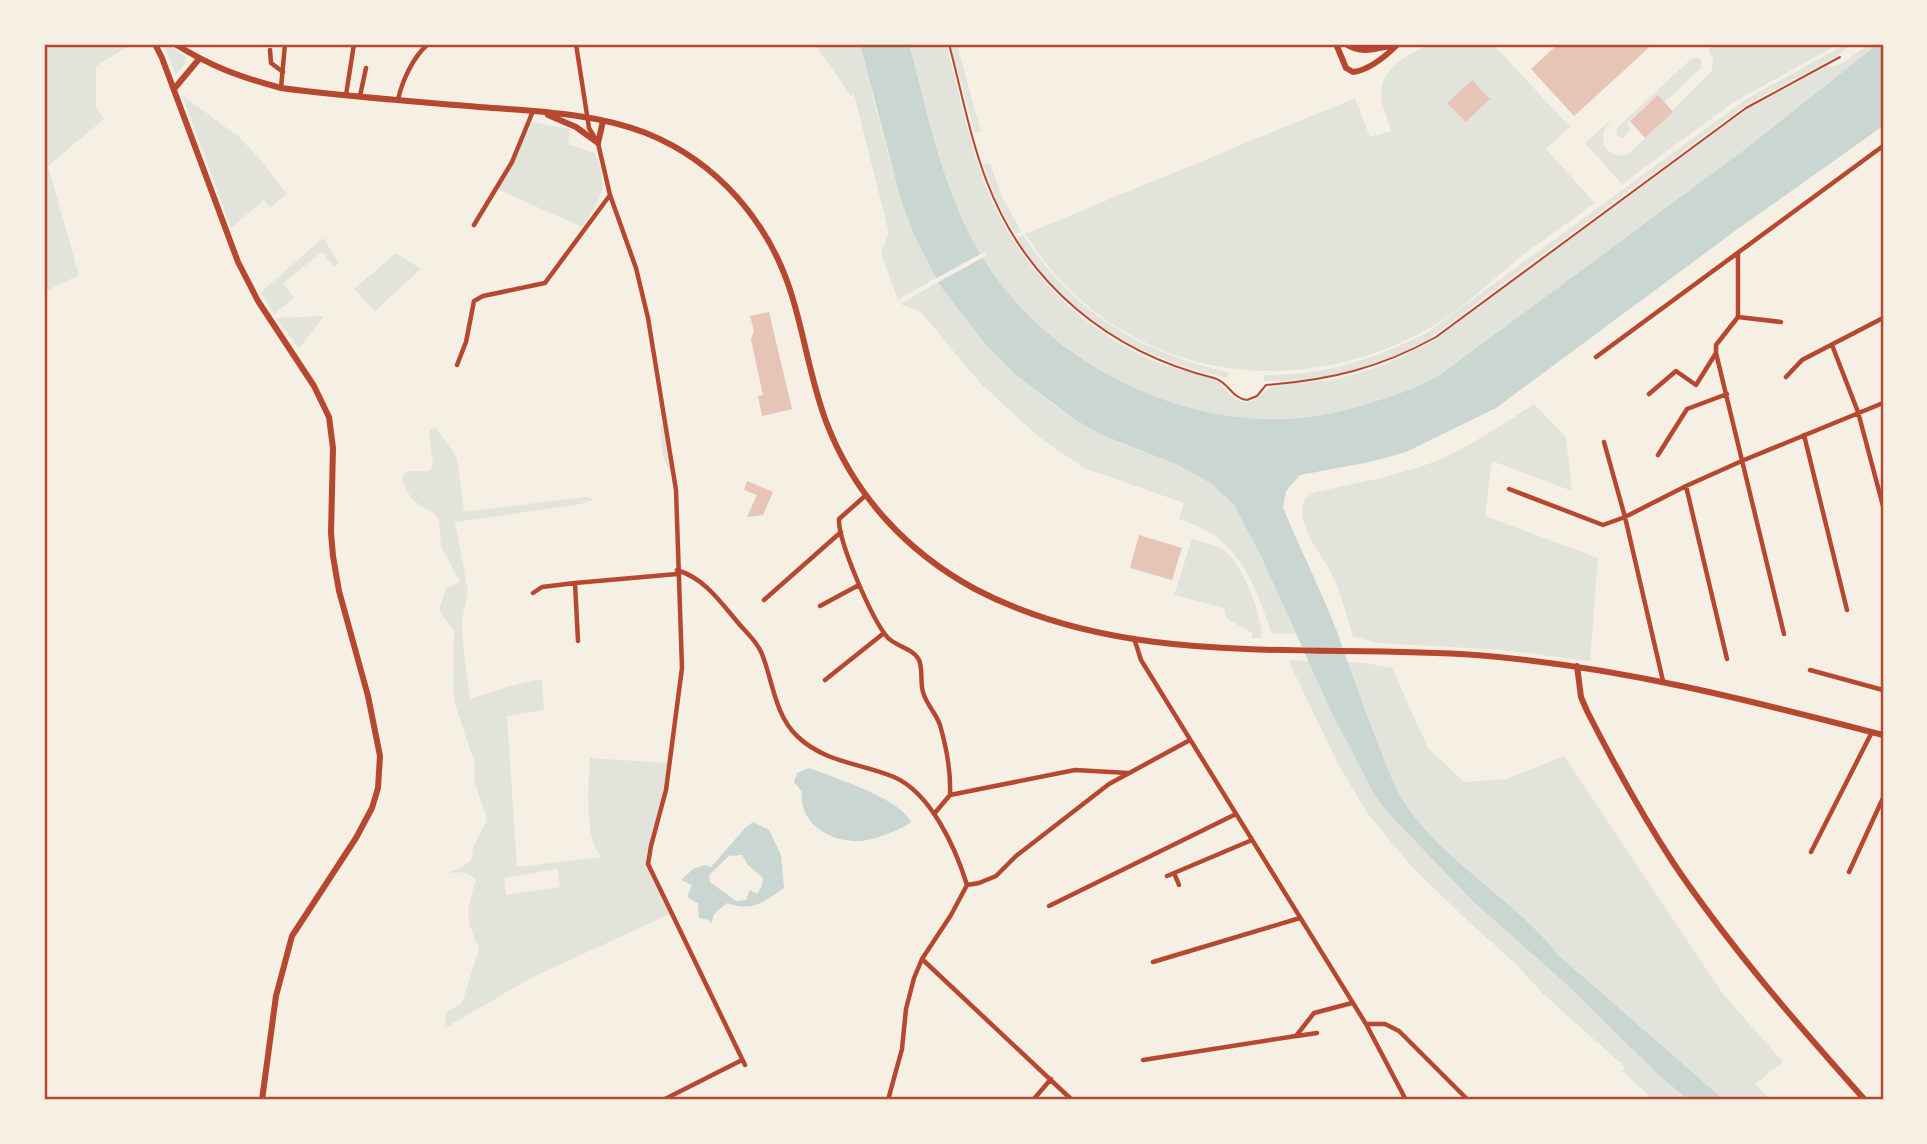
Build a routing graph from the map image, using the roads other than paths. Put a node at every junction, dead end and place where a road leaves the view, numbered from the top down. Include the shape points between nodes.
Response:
1 (155, 44) edge
2 (175, 44) edge
3 (285, 44) edge
4 (354, 44) edge
5 (428, 44) edge
6 (576, 44) edge
7 (1336, 44) edge
8 (1346, 44) edge
9 (1397, 44) edge
10 (270, 50) dead end
11 (199, 59) junction
12 (366, 68) dead end
13 (283, 72) junction
14 (281, 88) junction
15 (174, 89) junction
16 (346, 95) junction
17 (360, 96) junction
18 (398, 100) junction
19 (536, 111) junction
20 (588, 118) junction
21 (603, 121) junction
22 (598, 143) junction
23 (1883, 146) edge
24 (610, 195) junction
25 (474, 225) dead end
26 (1738, 253) junction
27 (1738, 317) junction
28 (1883, 318) edge
29 (1781, 322) dead end
30 (1832, 345) junction
31 (1716, 353) junction
32 (1597, 357) dead end
33 (457, 365) dead end
34 (1786, 377) dead end
35 (1649, 394) dead end
36 (1727, 394) junction
37 (1883, 403) edge
38 (1858, 412) junction
39 (1804, 435) junction
40 (1604, 442) dead end
41 (1658, 455) dead end
42 (1744, 460) junction
43 (1686, 486) junction
44 (1509, 489) dead end
45 (865, 496) junction
46 (1883, 506) edge
47 (1625, 517) junction
48 (841, 532) junction
49 (677, 572) junction
50 (575, 583) junction
51 (859, 585) junction
52 (533, 593) dead end
53 (764, 600) dead end
54 (820, 606) dead end
55 (1847, 610) dead end
56 (884, 633) junction
57 (1783, 634) dead end
58 (1134, 638) junction
59 (578, 641) dead end
60 (1727, 659) dead end
61 (1577, 666) junction
62 (1810, 670) dead end
63 (825, 680) dead end
64 (1663, 681) junction
65 (1883, 690) edge
66 (1872, 732) junction
67 (1883, 736) edge
68 (1190, 740) junction
69 (1129, 773) junction
70 (950, 795) junction
71 (1883, 798) edge
72 (934, 814) junction
73 (1236, 814) junction
74 (1252, 840) junction
75 (1811, 852) dead end
76 (1849, 872) dead end
77 (1174, 873) junction
78 (1167, 876) dead end
79 (967, 885) junction
80 (1179, 885) dead end
81 (1049, 906) dead end
82 (1300, 918) junction
83 (922, 959) junction
84 (1153, 962) dead end
85 (1352, 1003) junction
86 (1366, 1024) junction
87 (1317, 1032) dead end
88 (1296, 1036) junction
89 (1143, 1060) dead end
90 (1051, 1079) junction
91 (262, 1100) edge
92 (663, 1100) edge
93 (888, 1100) edge
94 (1033, 1100) edge
95 (1072, 1100) edge
96 (1406, 1100) edge
97 (1468, 1100) edge
98 (1865, 1100) edge

1 - 15 street
2 - 11 street
3 - 13 street
4 - 16 street
5 - 18 street via 407,74
6 - 20 street
7 - 9 street via 1346,68 1353,72 1363,70
8 - 9 street via 1362,51
10 - 13 street via 271,63
11 - 14 street
11 - 15 street
12 - 17 street
13 - 14 street
14 - 16 street
15 - 91 street via 238,262 329,417 333,556 380,755 372,808 292,936 276,996
16 - 17 street
17 - 18 street
18 - 19 street
19 - 20 street
19 - 22 street via 576,127
19 - 25 street
20 - 21 street
20 - 22 street
21 - 22 street
21 - 45 street via 647,134 696,160 730,189 759,224 783,269 827,424
22 - 24 street
23 - 26 street
24 - 33 street via 545,283 474,301
24 - 49 street via 648,318 676,490
26 - 27 street
26 - 32 street
27 - 29 street
27 - 31 street via 1716,345
28 - 30 street
30 - 34 street via 1801,360
30 - 38 street
31 - 35 street via 1696,385 1676,371
31 - 36 street
36 - 41 street via 1687,409
36 - 42 street
37 - 38 street
38 - 39 street
38 - 46 street
39 - 42 street
39 - 55 street
40 - 47 street
42 - 43 street
42 - 57 street
43 - 47 street
43 - 60 street
44 - 47 street via 1603,524
45 - 48 street via 842,514
45 - 58 street via 905,541 973,587 1045,617
47 - 64 street
48 - 51 street
48 - 53 street
49 - 50 street
49 - 72 street via 690,574 711,590 760,650 780,711 799,738 842,762 902,781
49 - 92 street via 680,694 666,790 648,864 744,1062
50 - 52 street via 542,587
50 - 59 street
51 - 54 street
51 - 56 street
56 - 63 street
56 - 70 street via 919,661 923,693 940,724
58 - 61 street via 1204,647 1474,655
58 - 68 street via 1141,660
61 - 64 street
61 - 98 street via 1587,711 1675,864 1758,976
62 - 65 street
64 - 66 street
66 - 67 street
66 - 75 street
68 - 69 street
68 - 73 street
69 - 70 street via 1074,770
69 - 79 street via 1080,806 996,876
70 - 72 street
71 - 76 street
72 - 79 street via 958,856
73 - 74 street
73 - 81 street
74 - 77 street
74 - 82 street
77 - 78 street
77 - 80 street
79 - 83 street
82 - 84 street
82 - 85 street
83 - 90 street
83 - 93 street via 906,1009 902,1049
85 - 86 street
85 - 88 street via 1314,1013
86 - 96 street
86 - 97 street via 1385,1024 1399,1031
87 - 88 street
88 - 89 street
90 - 94 street
90 - 95 street

